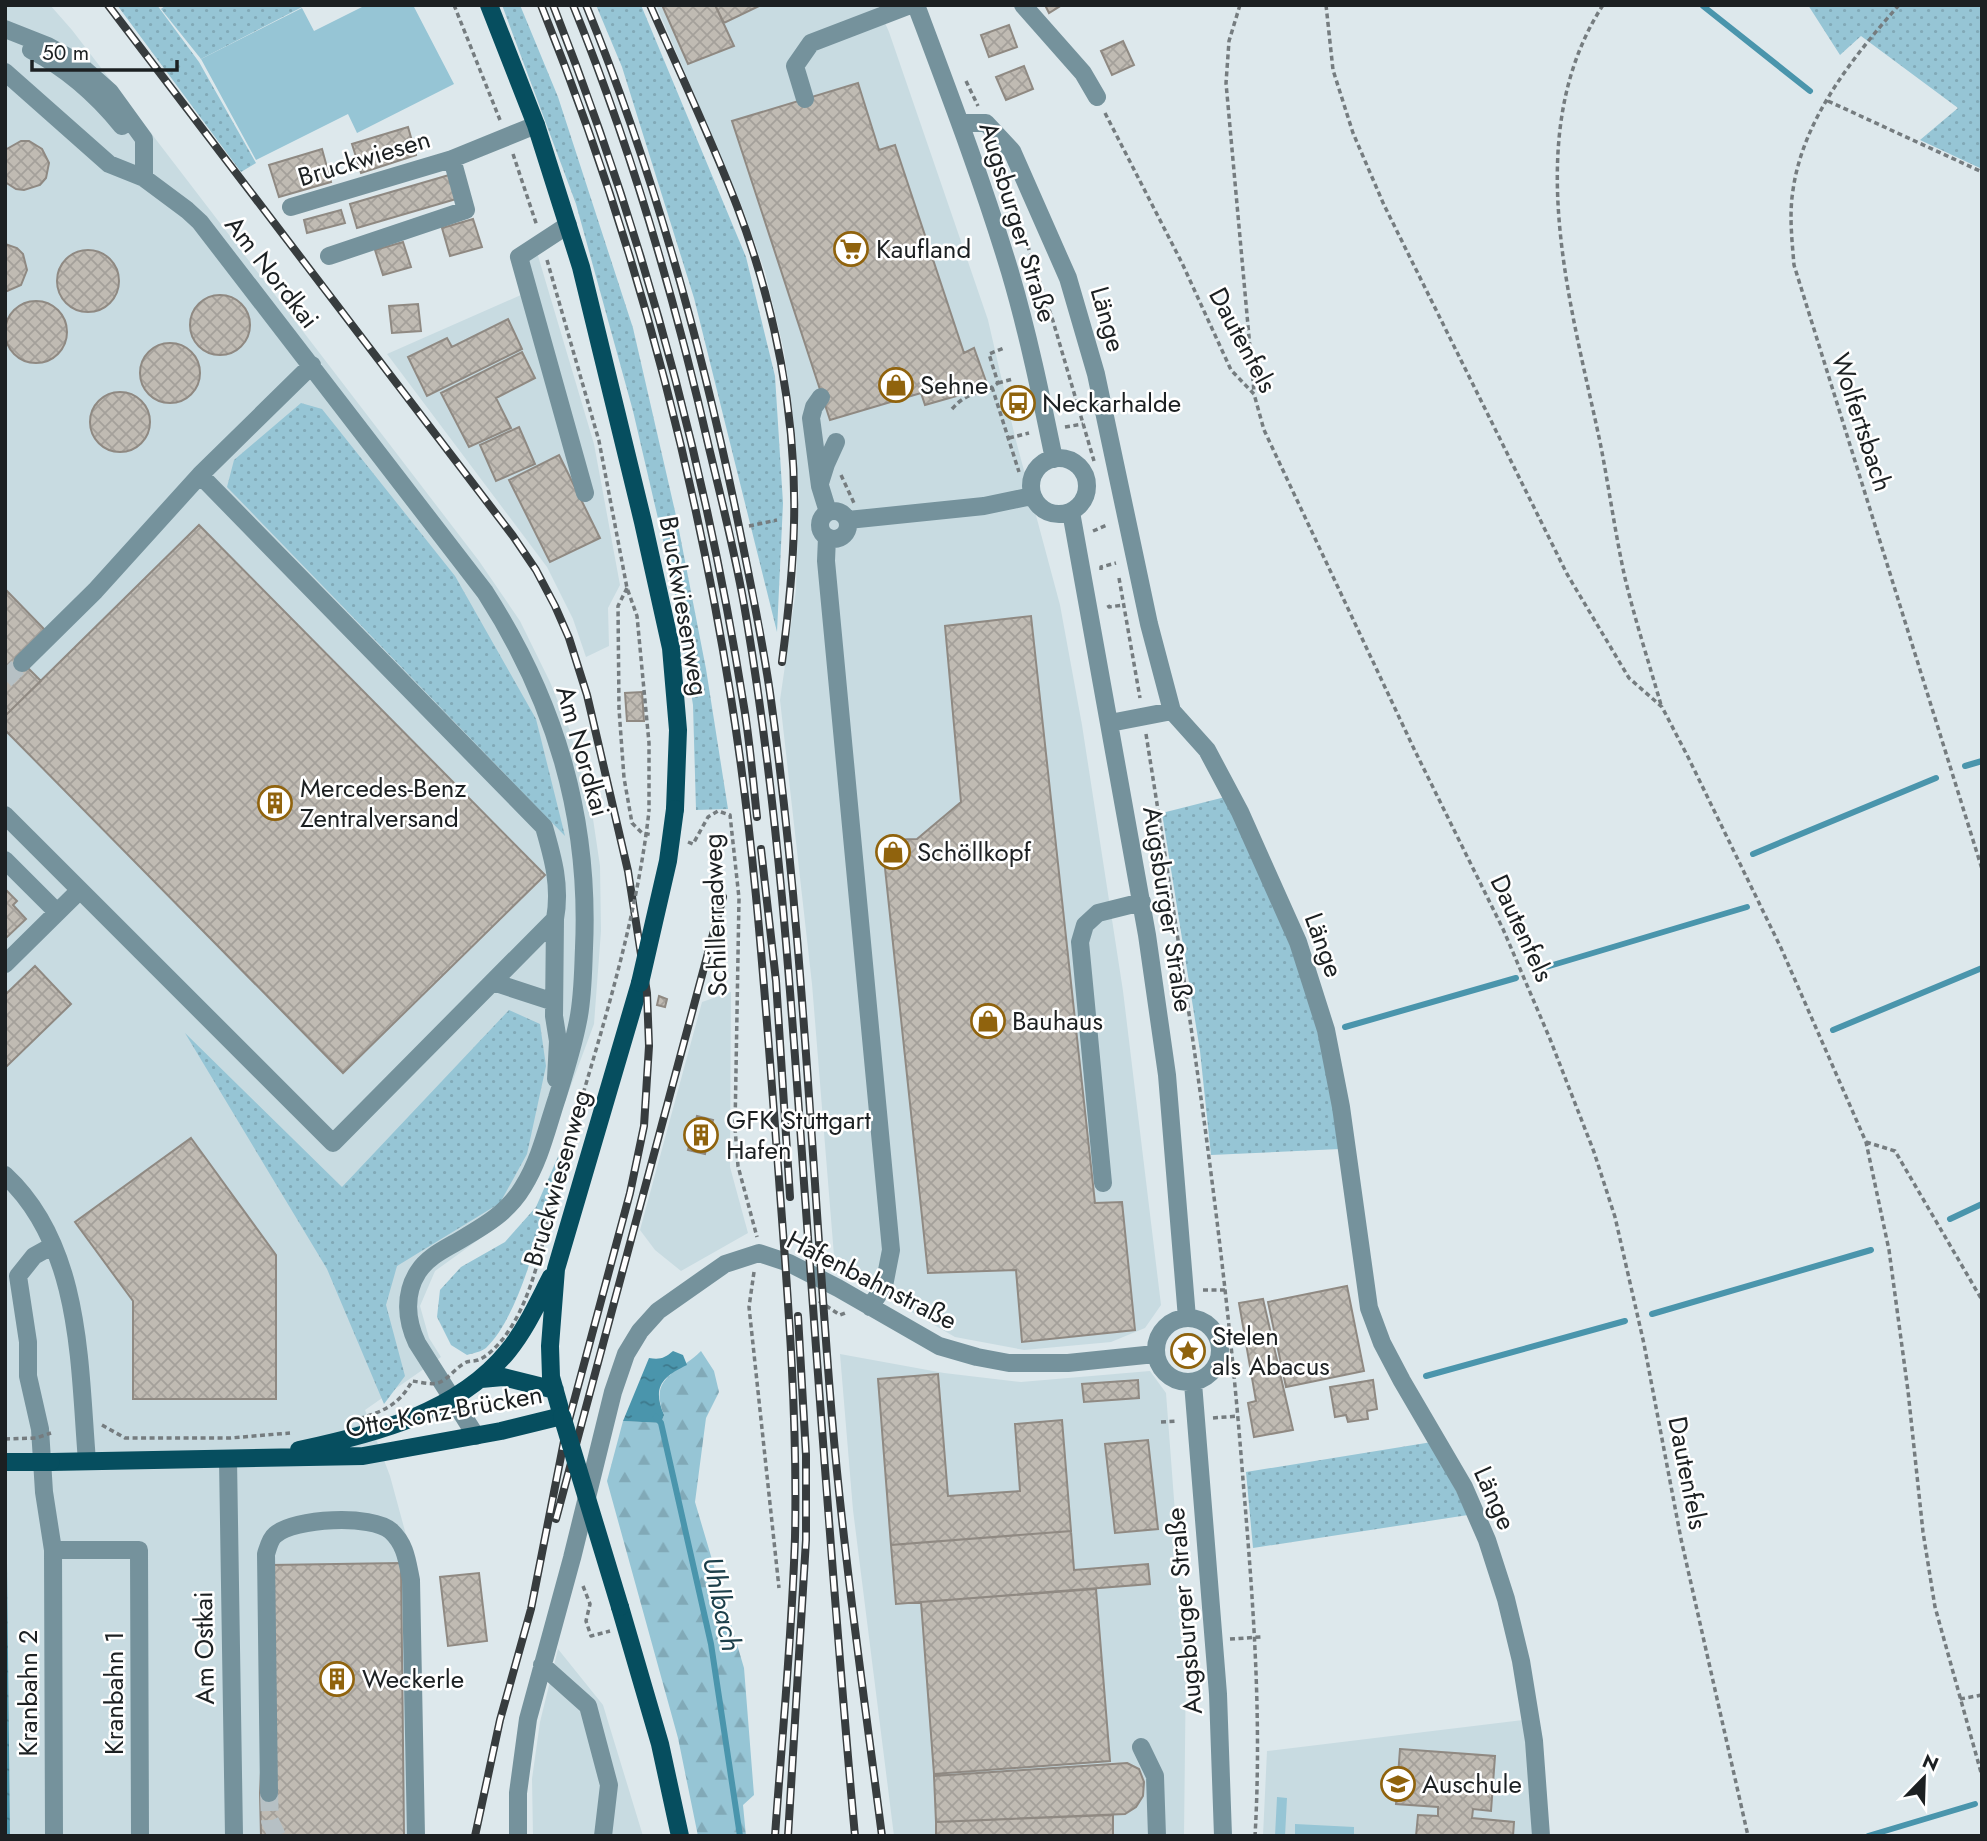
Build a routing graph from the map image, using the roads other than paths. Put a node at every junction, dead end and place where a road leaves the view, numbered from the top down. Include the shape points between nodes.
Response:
1 (489, 5) edge
2 (913, 5) edge
3 (1023, 5) edge
4 (5, 29) edge
5 (5, 40) edge
6 (5, 72) edge
7 (1097, 97) road end
8 (805, 99) dead end
9 (960, 123) junction
10 (536, 125) junction
11 (452, 159) junction
12 (144, 172) junction
13 (291, 208) dead end
14 (568, 225) junction
15 (328, 256) dead end
16 (312, 365) junction
17 (821, 397) dead end
18 (834, 446) road end
19 (1054, 458) junction
20 (200, 475) junction
21 (820, 486) junction
22 (585, 493) dead end
23 (1032, 496) junction
24 (828, 512) junction
25 (1071, 512) junction
26 (856, 519) junction
27 (827, 537) junction
28 (22, 663) tunnel mouth
29 (1172, 711) junction
30 (1110, 723) junction
31 (5, 815) edge
32 (5, 860) edge
33 (80, 890) junction
34 (1142, 902) junction
35 (57, 912) junction
36 (555, 919) junction
37 (5, 964) edge
38 (493, 982) junction
39 (554, 1002) junction
40 (555, 1105) junction
41 (5, 1175) edge
42 (1103, 1183) dead end
43 (52, 1246) junction
44 (556, 1269) junction
45 (870, 1307) junction
46 (1187, 1318) junction
47 (1155, 1354) junction
48 (481, 1379) junction
49 (1193, 1383) junction
50 (555, 1390) junction
51 (452, 1399) junction
52 (562, 1416) junction
53 (476, 1436) junction
54 (228, 1459) junction
55 (251, 1459) junction
56 (87, 1461) junction
57 (5, 1462) edge
58 (53, 1549) junction
59 (542, 1665) junction
60 (1141, 1747) dead end
61 (269, 1793) tunnel mouth
62 (54, 1836) edge
63 (140, 1836) edge
64 (234, 1836) edge
65 (416, 1836) edge
66 (518, 1836) edge
67 (603, 1836) edge
68 (680, 1836) edge
69 (1157, 1836) edge
70 (1223, 1836) edge
71 (1541, 1836) edge

1 - 10 main road, Bruckwiesenweg
2 - 8 street via 811,43 796,66
2 - 9 street, Augsburger Straße
3 - 7 street via 1083,73
4 - 12 street via 63,53 99,82 141,131
5 - 12 street via 48,59 87,87 134,141
6 - 12 street via 109,164
9 - 19 street, Augsburger Straße via 1010,272
9 - 29 street, Länge via 986,123 1012,151 1068,278 1096,374
10 - 11 street, Bruckwiesen
10 - 14 main road, Bruckwiesenweg
11 - 13 street, Bruckwiesen
11 - 15 street, Bruckwiesen via 466,210
12 - 16 street, Am Nordkai via 193,215
14 - 22 street via 519,257
14 - 44 main road, Bruckwiesenweg, bridge via 582,267 671,648 678,730 668,861 640,983
16 - 20 street
16 - 40 street, Am Nordkai via 485,592 523,656 549,716 573,794 586,922 579,1018
17 - 21 street via 811,418
18 - 21 street
19 - 23 street via 1038,468
19 - 25 street via 1077,464 1088,484 1081,505
20 - 28 street via 95,591
20 - 36 street via 544,827 559,897
21 - 24 street
23 - 25 street via 1048,512
23 - 26 street via 984,506
24 - 26 street
24 - 27 street via 820,522
25 - 30 street, Augsburger Straße
26 - 27 street via 837,539
27 - 45 street via 891,1250 884,1286
29 - 30 street
29 - 71 street, Länge via 1207,750 1298,942 1326,1030 1369,1308 1402,1381 1464,1487 1506,1599 1534,1741
30 - 34 street, Augsburger Straße
31 - 33 street
32 - 35 street
33 - 35 street
33 - 38 street via 333,1143
34 - 42 street via 1098,913 1085,925 1080,942
34 - 46 street, Augsburger Straße via 1167,1075
35 - 37 street
36 - 38 street
36 - 39 street
38 - 39 street
39 - 40 street via 558,1041
40 - 51 street, Am Nordkai via 534,1167 510,1206 434,1255 418,1272 409,1292 411,1331
41 - 43 street via 35,1211
43 - 56 street via 68,1288 76,1331
43 - 58 street, Kranbahn 2 via 34,1256 18,1276
44 - 48 main road, Otto-Konz-Brücken via 523,1330
44 - 50 main road, Bruckwiesenweg via 550,1346
45 - 47 street, Hafenbahnstraße via 939,1346 1009,1363 1068,1363
45 - 59 street, Hafenbahnstraße via 789,1263 759,1253 725,1264 658,1311 626,1354 613,1392
46 - 47 street via 1163,1329
46 - 49 street via 1210,1326 1221,1347 1214,1371
47 - 49 street via 1169,1377
48 - 50 main road, Otto-Konz-Brücken via 503,1377
48 - 51 main road, Otto-Konz-Brücken
49 - 70 street, Augsburger Straße via 1214,1640
50 - 52 main road
51 - 53 street, Am Nordkai
51 - 55 main road, Otto-Konz-Brücken via 420,1414 353,1429 296,1451
52 - 53 main road, Otto-Konz-Brücken
52 - 68 main road, bridge via 660,1744
53 - 55 main road, Otto-Konz-Brücken via 363,1456
54 - 55 main road, Otto-Konz-Brücken
54 - 56 main road, Otto-Konz-Brücken
54 - 64 street, Am Ostkai
56 - 57 main road, Otto-Konz-Brücken, bridge
58 - 62 street, Kranbahn 2
58 - 63 street, Kranbahn 1 via 139,1550
59 - 66 street, Hafenbahnstraße via 517,1793
59 - 67 street via 588,1706 609,1785
60 - 69 street via 1155,1776
61 - 65 street via 266,1554 273,1536 288,1527 335,1520 370,1523 389,1529 405,1549 411,1580

